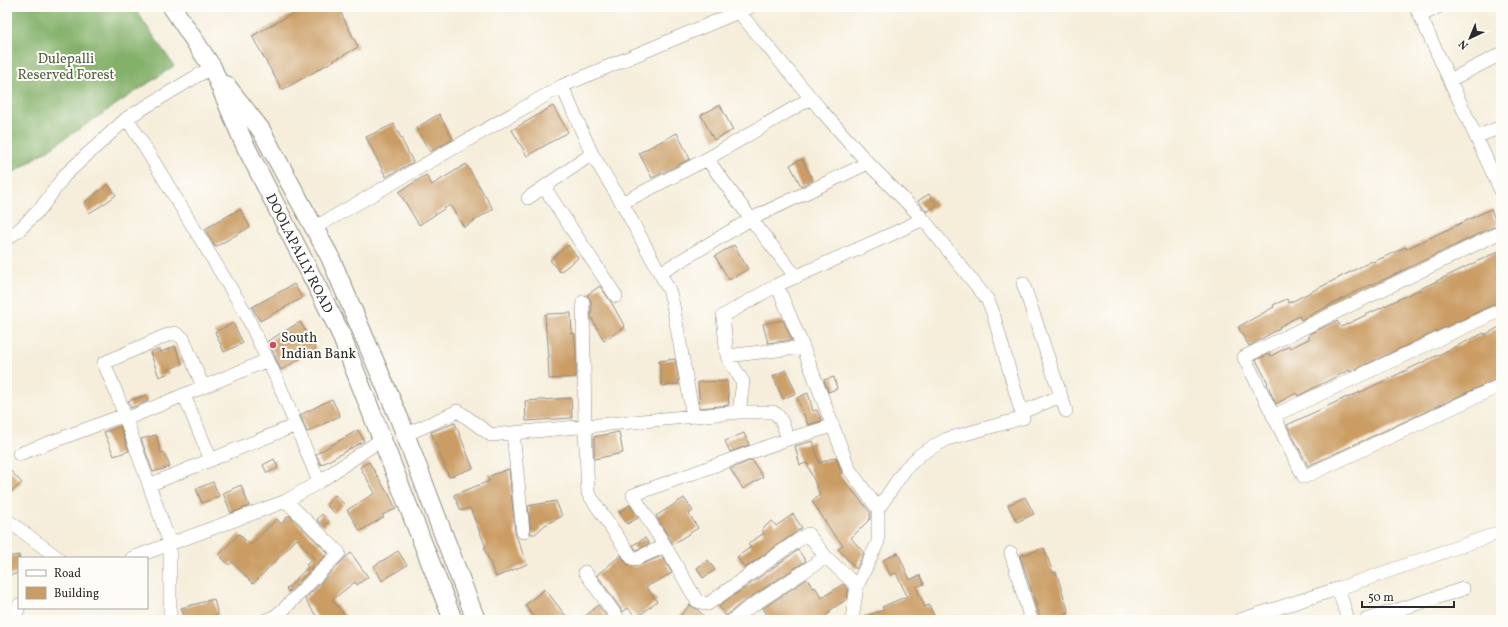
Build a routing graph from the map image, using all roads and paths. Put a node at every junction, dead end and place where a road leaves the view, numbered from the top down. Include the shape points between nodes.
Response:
1 (172, 7) edge
2 (1438, 7) edge
3 (744, 9) edge
4 (1418, 11) edge
5 (1501, 54) edge
6 (212, 67) junction
7 (1450, 80) junction
8 (562, 86) junction
9 (811, 98) junction
10 (127, 118) junction
11 (1501, 127) edge
12 (1476, 137) junction
13 (592, 154) junction
14 (707, 159) junction
15 (868, 162) junction
16 (544, 187) junction
17 (1501, 191) edge
18 (528, 198) dead end
19 (622, 203) junction
20 (923, 218) junction
21 (751, 219) junction
22 (314, 228) junction
23 (1501, 232) edge
24 (7, 239) edge
25 (660, 273) junction
26 (796, 276) junction
27 (1023, 283) dead end
28 (776, 285) junction
29 (616, 296) dead end
30 (583, 302) dead end
31 (1501, 310) edge
32 (803, 347) junction
33 (727, 356) junction
34 (268, 360) junction
35 (1501, 384) edge
36 (203, 388) junction
37 (184, 395) junction
38 (1061, 396) junction
39 (1066, 411) dead end
40 (739, 412) junction
41 (1022, 412) junction
42 (692, 416) junction
43 (1273, 416) junction
44 (125, 417) junction
45 (296, 425) junction
46 (585, 426) junction
47 (832, 426) junction
48 (513, 433) junction
49 (405, 435) junction
50 (382, 439) junction
51 (788, 439) junction
52 (19, 454) dead end
53 (211, 460) junction
54 (319, 482) junction
55 (150, 485) junction
56 (286, 501) junction
57 (878, 509) junction
58 (7, 520) edge
59 (523, 532) dead end
60 (1501, 532) edge
61 (170, 544) junction
62 (665, 546) junction
63 (1011, 552) dead end
64 (57, 557) edge
65 (135, 557) edge
66 (826, 557) junction
67 (585, 572) dead end
68 (857, 586) junction
69 (1463, 589) dead end
70 (1341, 597) dead end
71 (18, 609) edge
72 (748, 615) edge
73 (1259, 617) edge
74 (15, 620) edge
75 (170, 620) edge
76 (266, 620) edge
77 (453, 620) edge
78 (476, 620) edge
79 (619, 620) edge
80 (733, 620) edge
81 (852, 620) edge
82 (1031, 620) edge
83 (1240, 620) edge
84 (1348, 620) edge
85 (1366, 620) edge

1 - 6 main road, DOOLAPALLY ROAD
2 - 4 street
3 - 8 street
3 - 9 street
4 - 7 street
5 - 7 street
6 - 10 street
6 - 22 main road via 261,130
6 - 50 main road, DOOLAPALLY ROAD via 244,143 339,330
7 - 12 street
8 - 13 street
8 - 22 street
9 - 14 street
9 - 15 street
10 - 24 street via 65,175 41,208
10 - 34 street via 235,293
11 - 12 street
12 - 17 street
13 - 16 street
13 - 19 street
14 - 19 street
14 - 21 street
15 - 20 street
15 - 21 street
16 - 18 street
16 - 29 street
19 - 25 street
20 - 26 street via 894,234
20 - 41 street via 987,299
21 - 25 street
21 - 26 street
22 - 49 main road via 330,257
23 - 43 street via 1244,357
25 - 42 street via 672,300
26 - 28 street
27 - 38 street
28 - 32 street
28 - 33 street via 723,316
30 - 46 street
31 - 43 street
32 - 33 street
32 - 47 street
33 - 40 street via 743,382
34 - 36 street
34 - 45 street
35 - 43 street via 1304,478
36 - 37 street
36 - 44 street via 183,338 175,333 165,336 104,363
37 - 44 street
37 - 53 street
38 - 39 street
38 - 41 street
40 - 42 street
40 - 51 street via 777,414
41 - 57 street via 1024,418 947,438 921,454 906,468
42 - 46 street
44 - 52 street
44 - 55 street
45 - 53 street
45 - 54 street
46 - 48 street
46 - 62 street via 588,493 632,558
47 - 51 street
47 - 57 street via 849,469
48 - 49 street via 491,435 458,411
48 - 59 street
49 - 78 main road
50 - 54 street
50 - 77 main road, DOOLAPALLY ROAD
51 - 62 street via 633,495
53 - 55 street
54 - 56 street
55 - 61 street
56 - 61 street
56 - 76 street via 339,553 284,609
57 - 68 street via 878,542
58 - 64 street
60 - 73 street
61 - 65 street
61 - 75 street
62 - 66 street via 697,601 708,604 808,534
63 - 82 street
66 - 68 street
66 - 72 street
67 - 79 street
68 - 81 street
69 - 85 street
70 - 84 street
71 - 74 street
72 - 80 street
73 - 83 street

